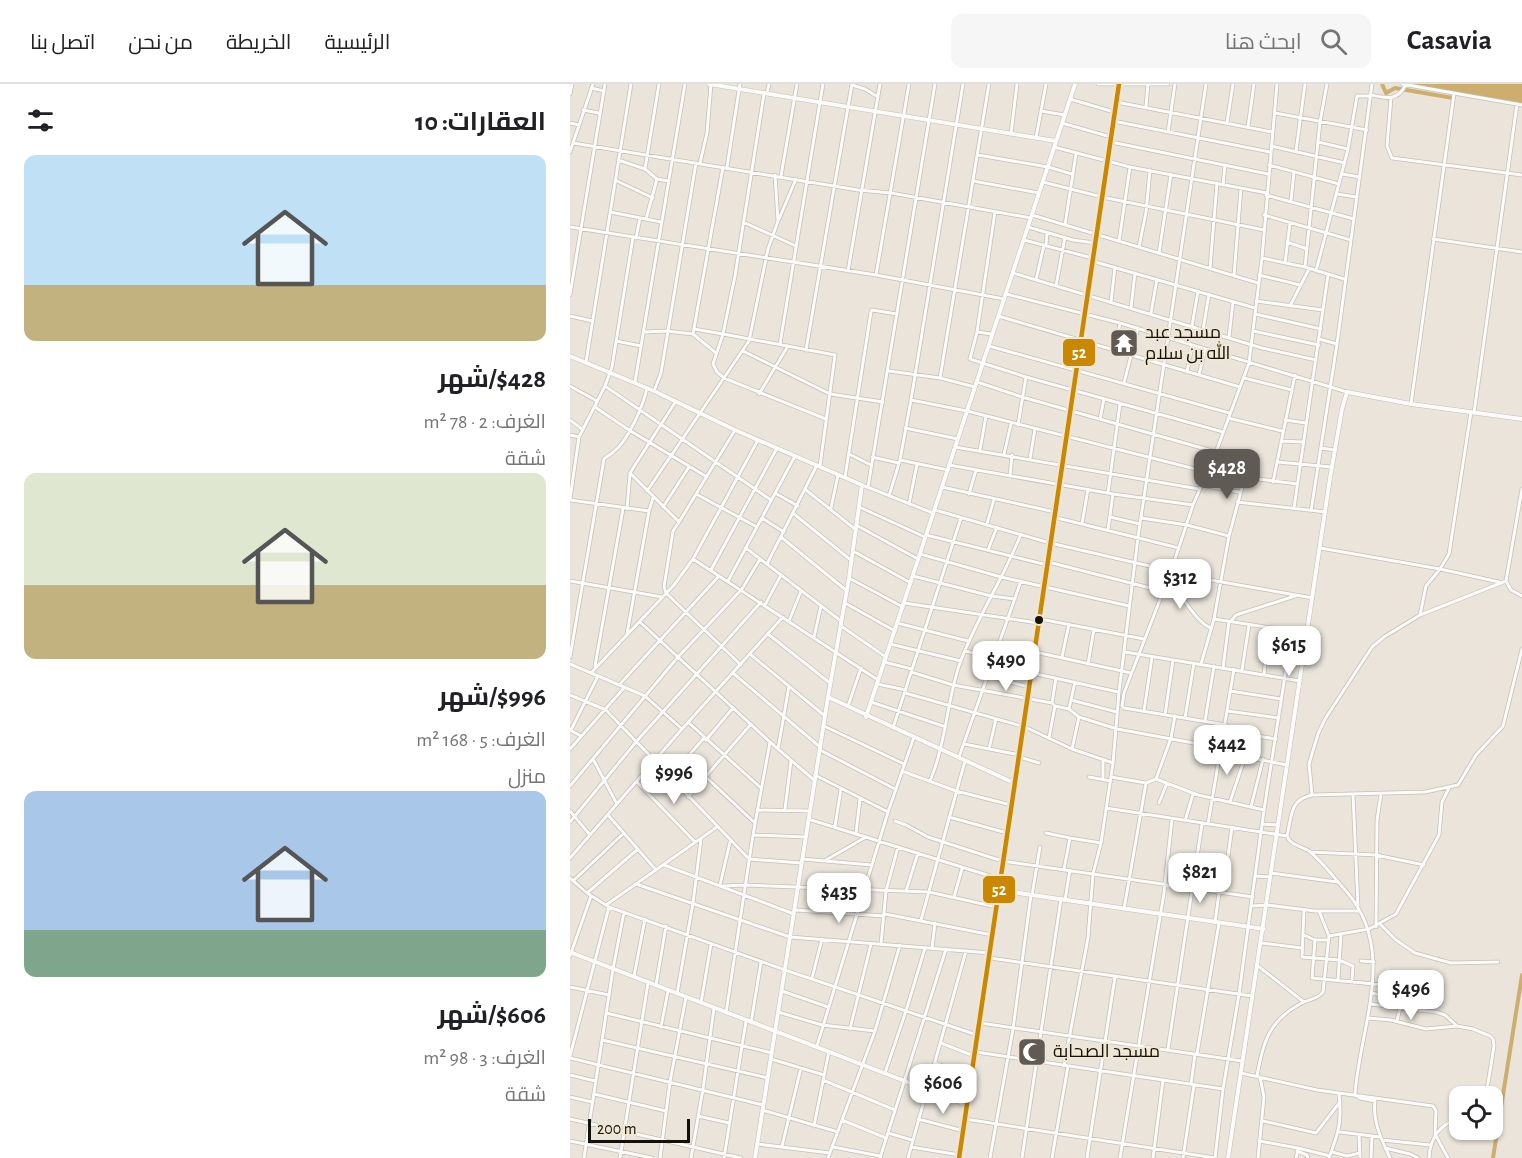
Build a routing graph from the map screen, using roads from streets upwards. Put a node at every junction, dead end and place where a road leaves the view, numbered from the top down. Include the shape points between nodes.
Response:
1 (572, 84) edge
2 (605, 84) edge
3 (631, 84) edge
4 (658, 84) edge
5 (686, 84) edge
6 (711, 84) edge
7 (769, 84) edge
8 (797, 84) edge
9 (823, 84) edge
10 (852, 84) edge
11 (880, 84) edge
12 (909, 84) edge
13 (935, 84) edge
14 (963, 84) edge
15 (989, 84) edge
16 (1017, 84) edge
17 (1046, 84) edge
18 (1075, 84) edge
19 (1098, 84) edge
20 (1119, 84) edge
21 (1148, 84) edge
22 (1168, 84) edge
23 (1174, 84) edge
24 (1206, 84) edge
25 (1233, 84) edge
26 (1254, 84) edge
27 (1277, 84) edge
28 (1305, 84) edge
29 (1327, 84) edge
30 (1372, 84) edge
31 (1404, 85) edge
32 (592, 86) edge
33 (740, 86) edge
34 (604, 91) junction
35 (570, 92) edge
36 (765, 93) junction
37 (1454, 94) junction
38 (1371, 96) junction
39 (878, 97) junction
40 (794, 98) junction
41 (1391, 98) junction
42 (1070, 99) junction
43 (819, 102) junction
44 (1116, 102) junction
45 (1517, 104) junction
46 (1522, 105) edge
47 (847, 107) junction
48 (1146, 107) junction
49 (583, 110) junction
50 (875, 111) junction
51 (1041, 111) junction
52 (1115, 112) junction
53 (1170, 112) junction
54 (600, 113) junction
55 (1275, 113) junction
56 (1065, 115) junction
57 (904, 116) junction
58 (1300, 117) junction
59 (1200, 118) junction
60 (929, 120) junction
61 (1113, 121) junction
62 (1320, 122) junction
63 (570, 123) edge
64 (1062, 123) junction
65 (1227, 123) junction
66 (579, 125) junction
67 (957, 125) junction
68 (1248, 127) junction
69 (1352, 127) junction
70 (983, 129) junction
71 (1367, 130) junction
72 (1168, 132) junction
73 (1272, 132) junction
74 (1011, 134) junction
75 (1036, 138) junction
76 (1197, 138) junction
77 (1111, 139) junction
78 (1056, 141) junction
79 (573, 142) junction
80 (1318, 142) junction
81 (594, 146) junction
82 (1271, 146) junction
83 (1054, 147) junction
84 (1348, 148) junction
85 (620, 150) junction
86 (570, 151) edge
87 (1296, 151) junction
88 (1270, 152) junction
89 (647, 154) junction
90 (1076, 154) junction
91 (978, 155) junction
92 (1317, 156) junction
93 (1194, 158) junction
94 (673, 159) junction
95 (618, 160) junction
96 (1108, 162) junction
97 (698, 163) junction
98 (1345, 163) junction
99 (1225, 165) junction
100 (1269, 165) junction
101 (1444, 165) junction
102 (725, 167) junction
103 (1048, 167) junction
104 (1130, 167) junction
105 (645, 169) junction
106 (1150, 170) junction
107 (752, 171) junction
108 (1294, 172) junction
109 (1506, 173) junction
110 (1072, 174) junction
111 (1171, 174) junction
112 (1268, 174) junction
113 (1342, 174) junction
114 (1522, 175) edge
115 (775, 176) junction
116 (781, 176) junction
117 (1315, 177) junction
118 (1360, 177) junction
119 (657, 179) junction
120 (796, 179) junction
121 (1191, 179) junction
122 (615, 180) junction
123 (669, 181) junction
124 (807, 181) junction
125 (973, 181) junction
126 (1043, 182) junction
127 (1217, 183) junction
128 (1223, 184) junction
129 (1339, 184) junction
130 (835, 185) junction
131 (1241, 188) junction
132 (1071, 189) junction
133 (863, 190) junction
134 (1039, 193) junction
135 (891, 194) junction
136 (1266, 194) junction
137 (1336, 194) junction
138 (1102, 197) junction
139 (1356, 197) junction
140 (652, 198) junction
141 (916, 198) junction
142 (777, 199) junction
143 (1291, 201) junction
144 (787, 202) junction
145 (943, 202) junction
146 (1126, 202) junction
147 (969, 206) junction
148 (1147, 207) junction
149 (1311, 207) junction
150 (1166, 210) junction
151 (610, 212) junction
152 (995, 212) junction
153 (1331, 214) junction
154 (1186, 215) junction
155 (1264, 215) junction
156 (1031, 217) junction
157 (640, 218) junction
158 (646, 219) junction
159 (1354, 219) junction
160 (778, 220) junction
161 (1212, 220) junction
162 (661, 222) junction
163 (743, 222) junction
164 (1290, 223) junction
165 (1065, 225) junction
166 (1238, 226) junction
167 (570, 227) edge
168 (1028, 228) junction
169 (1310, 228) junction
170 (580, 229) junction
171 (1264, 230) junction
172 (607, 233) junction
173 (1047, 233) junction
174 (1326, 233) junction
175 (1097, 234) junction
176 (772, 236) junction
177 (1065, 237) junction
178 (634, 238) junction
179 (1433, 239) junction
180 (1024, 240) junction
181 (1119, 240) junction
182 (1351, 240) junction
183 (657, 241) junction
184 (1287, 242) junction
185 (1095, 243) junction
186 (1045, 245) junction
187 (683, 246) junction
188 (796, 246) junction
189 (1139, 247) junction
190 (1307, 249) junction
191 (1496, 249) junction
192 (708, 250) junction
193 (1062, 251) junction
194 (1522, 252) edge
195 (738, 253) junction
196 (1159, 253) junction
197 (766, 258) junction
198 (1262, 258) junction
199 (1180, 259) junction
200 (1092, 260) junction
201 (794, 262) junction
202 (1285, 263) junction
203 (819, 267) junction
204 (1115, 267) junction
205 (1209, 268) junction
206 (1307, 268) junction
207 (848, 271) junction
208 (1316, 271) junction
209 (1012, 273) junction
210 (1135, 273) junction
211 (876, 275) junction
212 (1259, 275) junction
213 (1328, 275) junction
214 (1234, 276) junction
215 (1157, 279) junction
216 (1345, 279) junction
217 (1036, 280) junction
218 (902, 281) junction
219 (1258, 283) junction
220 (1176, 284) junction
221 (1300, 285) junction
222 (929, 286) junction
223 (1056, 286) junction
224 (955, 291) junction
225 (1198, 291) junction
226 (982, 294) junction
227 (1086, 294) junction
228 (1209, 294) junction
229 (570, 295) edge
230 (1005, 296) junction
231 (1256, 301) junction
232 (1111, 302) junction
233 (1233, 302) junction
234 (1290, 306) junction
235 (1131, 308) junction
236 (1256, 308) junction
237 (1323, 310) junction
238 (1084, 313) junction
239 (897, 314) junction
240 (1151, 314) junction
241 (1255, 314) junction
242 (570, 316) edge
243 (998, 316) junction
244 (1170, 320) junction
245 (592, 321) junction
246 (1120, 322) junction
247 (1192, 326) junction
248 (1138, 328) junction
249 (694, 329) junction
250 (1321, 329) junction
251 (1203, 330) junction
252 (668, 331) junction
253 (1253, 331) junction
254 (644, 332) junction
255 (977, 332) junction
256 (693, 334) junction
257 (723, 334) junction
258 (992, 334) junction
259 (1167, 337) junction
260 (1229, 337) junction
261 (750, 338) junction
262 (1319, 339) junction
263 (616, 341) junction
264 (1080, 341) junction
265 (780, 344) junction
266 (1253, 344) junction
267 (1337, 344) junction
268 (1192, 345) junction
269 (1318, 345) junction
270 (641, 346) junction
271 (788, 346) junction
272 (988, 346) junction
273 (1205, 349) junction
274 (806, 350) junction
275 (742, 351) junction
276 (1114, 352) junction
277 (716, 353) junction
278 (570, 356) edge
279 (1130, 356) junction
280 (1316, 360) junction
281 (586, 362) junction
282 (1249, 363) junction
283 (983, 364) junction
284 (1164, 365) junction
285 (775, 367) junction
286 (1076, 369) junction
287 (888, 371) junction
288 (1187, 372) junction
289 (610, 373) junction
290 (915, 374) junction
291 (1199, 375) junction
292 (1295, 375) junction
293 (1026, 377) junction
294 (723, 378) junction
295 (940, 378) junction
296 (1244, 378) junction
297 (1313, 380) junction
298 (635, 382) junction
299 (1124, 383) junction
300 (976, 385) junction
301 (1331, 385) junction
302 (570, 386) edge
303 (605, 386) junction
304 (1240, 387) junction
305 (647, 388) junction
306 (1073, 390) junction
307 (1292, 390) junction
308 (654, 391) junction
309 (1347, 392) junction
310 (1160, 393) junction
311 (759, 394) junction
312 (830, 394) junction
313 (1022, 397) junction
314 (857, 398) junction
315 (1104, 399) junction
316 (911, 400) junction
317 (597, 401) junction
318 (676, 401) junction
319 (883, 402) junction
320 (1120, 404) junction
321 (1411, 404) junction
322 (595, 406) junction
323 (641, 410) junction
324 (1070, 410) junction
325 (967, 411) junction
326 (701, 413) junction
327 (1156, 413) junction
328 (1472, 413) junction
329 (986, 416) junction
330 (1229, 416) junction
331 (826, 419) junction
332 (1100, 419) junction
333 (1522, 419) edge
334 (570, 420) edge
335 (1285, 420) junction
336 (1306, 423) junction
337 (662, 424) junction
338 (1011, 424) junction
339 (1018, 425) junction
340 (1118, 425) junction
341 (905, 428) junction
342 (582, 429) junction
343 (1035, 429) junction
344 (629, 430) junction
345 (735, 430) junction
346 (1282, 431) junction
347 (1223, 432) junction
348 (1153, 433) junction
349 (570, 435) edge
350 (1066, 436) junction
351 (579, 437) junction
352 (683, 438) junction
353 (958, 439) junction
354 (758, 440) junction
355 (1281, 441) junction
356 (1304, 442) junction
357 (650, 443) junction
358 (956, 447) junction
359 (777, 448) junction
360 (1321, 448) junction
361 (1115, 449) junction
362 (980, 450) junction
363 (1335, 450) junction
364 (1216, 452) junction
365 (849, 454) junction
366 (1004, 454) junction
367 (1012, 455) junction
368 (671, 456) junction
369 (795, 456) junction
370 (872, 457) junction
371 (1150, 458) junction
372 (1213, 458) junction
373 (1030, 459) junction
374 (716, 462) junction
375 (899, 462) junction
376 (1227, 462) junction
377 (1277, 462) junction
378 (1300, 462) junction
379 (917, 464) junction
380 (1062, 464) junction
381 (871, 465) junction
382 (1318, 465) junction
383 (819, 466) junction
384 (688, 467) junction
385 (1332, 467) junction
386 (948, 468) junction
387 (976, 470) junction
388 (1207, 472) junction
389 (630, 473) junction
390 (1111, 473) junction
391 (838, 475) junction
392 (1010, 476) junction
393 (572, 477) edge
394 (707, 477) junction
395 (845, 477) junction
396 (1244, 477) junction
397 (738, 478) junction
398 (1147, 479) junction
399 (1274, 482) junction
400 (1058, 484) junction
401 (1297, 484) junction
402 (862, 485) junction
403 (868, 487) junction
404 (942, 487) junction
405 (1201, 487) junction
406 (1216, 488) junction
407 (755, 489) junction
408 (1088, 489) junction
409 (1522, 489) edge
410 (806, 490) junction
411 (647, 491) junction
412 (1239, 492) junction
413 (775, 493) junction
414 (1108, 493) junction
415 (696, 494) junction
416 (969, 494) junction
417 (1113, 494) junction
418 (889, 496) junction
419 (653, 498) junction
420 (1144, 498) junction
421 (994, 499) junction
422 (570, 500) edge
423 (771, 500) junction
424 (1237, 502) junction
425 (597, 504) junction
426 (909, 504) junction
427 (1193, 505) junction
428 (798, 506) junction
429 (663, 507) junction
430 (722, 507) junction
431 (859, 507) junction
432 (1294, 508) junction
433 (625, 509) junction
434 (831, 509) junction
435 (649, 511) junction
436 (1311, 511) junction
437 (934, 512) junction
438 (1326, 512) junction
439 (794, 514) junction
440 (1054, 515) junction
441 (740, 517) junction
442 (1110, 517) junction
443 (762, 518) junction
444 (961, 518) junction
445 (1141, 519) junction
446 (679, 522) junction
447 (987, 524) junction
448 (1082, 524) junction
449 (1140, 524) junction
450 (1187, 525) junction
451 (757, 527) junction
452 (855, 527) junction
453 (997, 527) junction
454 (1108, 530) junction
455 (784, 532) junction
456 (1021, 534) junction
457 (926, 536) junction
458 (1228, 536) junction
459 (781, 537) junction
460 (1138, 537) junction
461 (954, 542) junction
462 (1050, 543) junction
463 (746, 548) junction
464 (1179, 548) junction
465 (1320, 548) junction
466 (988, 550) junction
467 (853, 551) junction
468 (1012, 556) junction
469 (919, 557) junction
470 (760, 559) junction
471 (693, 560) junction
472 (852, 561) junction
473 (1136, 562) junction
474 (948, 563) junction
475 (767, 564) junction
476 (1048, 564) junction
477 (1440, 568) junction
478 (711, 570) junction
479 (1170, 573) junction
480 (781, 574) junction
481 (719, 576) junction
482 (913, 576) junction
483 (1001, 577) junction
484 (849, 578) junction
485 (570, 581) edge
486 (728, 581) junction
487 (1021, 581) junction
488 (1506, 581) junction
489 (1221, 582) junction
490 (910, 583) junction
491 (1132, 583) junction
492 (1500, 583) junction
493 (583, 584) junction
494 (940, 584) junction
495 (609, 587) junction
496 (1044, 587) junction
497 (742, 589) junction
498 (801, 591) junction
499 (847, 591) junction
500 (1162, 591) junction
501 (636, 592) junction
502 (666, 593) junction
503 (991, 596) junction
504 (1296, 596) junction
505 (1522, 596) edge
506 (662, 597) junction
507 (1313, 598) junction
508 (1015, 599) junction
509 (761, 602) junction
510 (845, 603) junction
511 (765, 605) junction
512 (903, 605) junction
513 (820, 606) junction
514 (1129, 606) junction
515 (933, 608) junction
516 (686, 613) junction
517 (980, 615) junction
518 (1420, 615) junction
519 (783, 617) junction
520 (1008, 618) junction
521 (1214, 619) junction
522 (789, 621) junction
523 (1040, 621) junction
524 (1230, 621) junction
525 (640, 622) junction
526 (897, 623) junction
527 (841, 624) junction
528 (1069, 624) junction
529 (1250, 625) junction
530 (1211, 628) junction
531 (1269, 628) junction
532 (704, 629) junction
533 (1094, 629) junction
534 (925, 630) junction
535 (895, 631) junction
536 (627, 634) junction
537 (768, 634) junction
538 (1126, 635) junction
539 (814, 637) junction
540 (1144, 639) junction
541 (661, 641) junction
542 (969, 642) junction
543 (890, 644) junction
544 (1290, 645) junction
545 (722, 647) junction
546 (1305, 648) junction
547 (1522, 649) edge
548 (918, 650) junction
549 (836, 651) junction
550 (965, 651) junction
551 (1035, 652) junction
552 (1125, 652) junction
553 (750, 654) junction
554 (1138, 654) junction
555 (570, 657) edge
556 (678, 657) junction
557 (886, 657) junction
558 (1152, 657) junction
559 (994, 658) junction
560 (1062, 658) junction
561 (1173, 660) junction
562 (961, 661) junction
563 (884, 663) junction
564 (1194, 663) junction
565 (570, 664) edge
566 (1088, 664) junction
567 (1201, 664) junction
568 (741, 665) junction
569 (1033, 666) junction
570 (1214, 666) junction
571 (861, 668) junction
572 (1223, 668) junction
573 (595, 669) junction
574 (1234, 669) junction
575 (912, 670) junction
576 (1242, 670) junction
577 (1122, 671) junction
578 (591, 673) junction
579 (733, 673) junction
580 (1032, 673) junction
581 (1131, 673) junction
582 (697, 674) junction
583 (1264, 674) junction
584 (597, 676) junction
585 (987, 676) junction
586 (1284, 677) junction
587 (1056, 678) junction
588 (1076, 681) junction
589 (1300, 681) junction
590 (878, 682) junction
591 (830, 683) junction
592 (953, 684) junction
593 (619, 685) junction
594 (789, 686) junction
595 (1030, 687) junction
596 (624, 688) junction
597 (983, 689) junction
598 (905, 691) junction
599 (1230, 691) junction
600 (716, 692) junction
601 (1119, 692) junction
602 (1124, 693) junction
603 (570, 695) edge
604 (645, 696) junction
605 (828, 697) junction
606 (1029, 698) junction
607 (1281, 699) junction
608 (1071, 700) junction
609 (586, 702) junction
610 (871, 702) junction
611 (948, 705) junction
612 (1054, 705) junction
613 (733, 708) junction
614 (848, 708) junction
615 (1069, 709) junction
616 (606, 710) junction
617 (899, 711) junction
618 (1227, 711) junction
619 (664, 712) junction
620 (1117, 712) junction
621 (1144, 712) junction
622 (974, 713) junction
623 (1165, 715) junction
624 (825, 716) junction
625 (1175, 716) junction
626 (866, 717) junction
627 (1079, 717) junction
628 (784, 718) junction
629 (1185, 718) junction
630 (1279, 718) junction
631 (996, 719) junction
632 (1204, 721) junction
633 (689, 723) junction
634 (751, 724) junction
635 (1226, 724) junction
636 (621, 725) junction
637 (824, 726) junction
638 (944, 727) junction
639 (893, 728) junction
640 (1025, 728) junction
641 (682, 729) junction
642 (1117, 729) junction
643 (570, 730) edge
644 (1225, 731) junction
645 (581, 736) junction
646 (914, 737) junction
647 (1049, 738) junction
648 (1171, 738) junction
649 (705, 739) junction
650 (1276, 739) junction
651 (636, 742) junction
652 (770, 742) junction
653 (964, 744) junction
654 (570, 749) edge
655 (778, 749) junction
656 (820, 749) junction
657 (940, 749) junction
658 (989, 749) junction
659 (1072, 749) junction
660 (1221, 750) junction
661 (724, 756) junction
662 (1019, 756) junction
663 (958, 757) junction
664 (1245, 757) junction
665 (593, 759) junction
666 (1263, 759) junction
667 (792, 760) junction
668 (1103, 760) junction
669 (654, 761) junction
670 (965, 761) junction
671 (1273, 762) junction
672 (1039, 763) dead end
673 (1113, 763) junction
674 (904, 764) junction
675 (1287, 765) junction
676 (903, 771) junction
677 (670, 777) junction
678 (706, 777) junction
679 (815, 777) junction
680 (1089, 777) dead end
681 (605, 779) junction
682 (1102, 779) junction
683 (1111, 779) junction
684 (1156, 779) junction
685 (930, 781) junction
686 (637, 782) junction
687 (1014, 783) junction
688 (1146, 783) junction
689 (1167, 783) junction
690 (570, 786) edge
691 (1450, 787) junction
692 (761, 788) junction
693 (841, 789) junction
694 (896, 789) junction
695 (956, 791) junction
696 (1193, 794) junction
697 (1381, 794) junction
698 (1312, 795) junction
699 (1353, 795) junction
700 (688, 796) junction
701 (860, 799) junction
702 (1213, 799) junction
703 (1230, 802) junction
704 (1159, 803) dead end
705 (617, 804) junction
706 (1011, 805) junction
707 (1251, 807) junction
708 (1106, 808) junction
709 (758, 810) junction
710 (784, 810) junction
711 (1264, 810) junction
712 (570, 811) edge
713 (810, 812) junction
714 (888, 812) junction
715 (1140, 814) junction
716 (608, 815) junction
717 (574, 817) junction
718 (949, 817) junction
719 (808, 819) junction
720 (1172, 819) junction
721 (895, 821) dead end
722 (1185, 821) junction
723 (570, 822) edge
724 (755, 823) junction
725 (1202, 824) junction
726 (1262, 824) junction
727 (1208, 825) junction
728 (1278, 825) junction
729 (835, 826) junction
730 (717, 827) junction
731 (1232, 828) junction
732 (1261, 832) junction
733 (624, 833) junction
734 (856, 833) junction
735 (1007, 833) junction
736 (1046, 833) dead end
737 (1277, 834) junction
738 (590, 835) junction
739 (753, 835) junction
740 (1287, 836) junction
741 (806, 837) junction
742 (866, 837) junction
743 (1070, 838) junction
744 (701, 839) junction
745 (879, 841) junction
746 (943, 841) junction
747 (695, 842) junction
748 (730, 842) junction
749 (1101, 843) junction
750 (898, 847) junction
751 (1040, 847) dead end
752 (638, 849) junction
753 (1310, 852) junction
754 (918, 853) junction
755 (1356, 854) junction
756 (1376, 855) junction
757 (570, 858) edge
758 (749, 859) junction
759 (938, 859) junction
760 (802, 861) junction
761 (824, 861) junction
762 (1002, 861) junction
763 (664, 865) junction
764 (872, 865) junction
765 (1424, 865) junction
766 (1038, 866) junction
767 (962, 869) junction
768 (1064, 869) junction
769 (656, 870) junction
770 (1070, 870) junction
771 (1093, 874) junction
772 (1270, 875) junction
773 (1256, 876) junction
774 (697, 877) junction
775 (1129, 878) junction
776 (572, 879) edge
777 (1000, 879) junction
778 (1338, 882) junction
779 (636, 884) junction
780 (1163, 884) junction
781 (722, 885) junction
782 (745, 885) junction
783 (1192, 887) junction
784 (798, 888) junction
785 (998, 890) junction
786 (865, 891) junction
787 (886, 891) junction
788 (906, 891) junction
789 (929, 892) junction
790 (1221, 893) junction
791 (589, 894) junction
792 (743, 895) junction
793 (1031, 895) junction
794 (954, 897) junction
795 (1253, 897) junction
796 (1063, 899) junction
797 (693, 903) junction
798 (1090, 904) junction
799 (1267, 905) junction
800 (607, 906) junction
801 (1252, 906) junction
802 (996, 907) junction
803 (1124, 909) junction
804 (1359, 909) junction
805 (1304, 910) junction
806 (1319, 911) junction
807 (624, 912) junction
808 (795, 912) junction
809 (1160, 914) junction
810 (857, 915) junction
811 (885, 915) junction
812 (1188, 918) junction
813 (645, 919) junction
814 (740, 920) junction
815 (921, 920) junction
816 (1217, 922) junction
817 (935, 923) junction
818 (1380, 924) junction
819 (666, 926) junction
820 (1248, 927) junction
821 (1376, 927) junction
822 (1263, 928) junction
823 (1369, 929) junction
824 (1341, 934) junction
825 (688, 935) junction
826 (1304, 935) junction
827 (993, 936) junction
828 (790, 938) junction
829 (1328, 938) junction
830 (822, 939) junction
831 (1315, 939) junction
832 (849, 941) junction
833 (1261, 943) junction
834 (711, 944) junction
835 (871, 944) junction
836 (881, 944) junction
837 (900, 945) junction
838 (925, 948) junction
839 (932, 948) junction
840 (1302, 948) junction
841 (946, 949) junction
842 (966, 951) junction
843 (735, 952) junction
844 (570, 953) edge
845 (991, 955) junction
846 (1313, 958) junction
847 (1326, 959) junction
848 (1339, 960) junction
849 (1361, 961) dead end
850 (594, 962) junction
851 (761, 962) junction
852 (1021, 962) junction
853 (1374, 962) junction
854 (1498, 962) dead end
855 (1051, 966) junction
856 (1258, 966) junction
857 (613, 969) junction
858 (785, 970) junction
859 (1082, 970) junction
860 (1115, 976) junction
861 (633, 977) junction
862 (812, 978) junction
863 (1324, 979) junction
864 (1338, 980) junction
865 (1352, 980) junction
866 (1148, 981) junction
867 (648, 983) junction
868 (1373, 983) junction
869 (656, 985) junction
870 (834, 986) junction
871 (1178, 986) junction
872 (1405, 986) junction
873 (570, 987) edge
874 (1208, 990) junction
875 (668, 991) junction
876 (782, 991) junction
877 (586, 992) junction
878 (1420, 992) junction
879 (1371, 993) junction
880 (677, 994) junction
881 (1239, 994) junction
882 (609, 995) junction
883 (858, 995) junction
884 (1252, 996) junction
885 (686, 997) junction
886 (1403, 998) junction
887 (1420, 1000) junction
888 (1304, 1002) junction
889 (701, 1003) junction
890 (882, 1004) junction
891 (1370, 1004) junction
892 (828, 1007) junction
893 (714, 1008) junction
894 (1400, 1009) junction
895 (906, 1011) junction
896 (1420, 1011) junction
897 (778, 1012) junction
898 (606, 1013) junction
899 (726, 1013) junction
900 (925, 1018) junction
901 (1368, 1018) junction
902 (746, 1021) junction
903 (1397, 1021) junction
904 (641, 1022) junction
905 (751, 1023) junction
906 (980, 1023) junction
907 (822, 1025) junction
908 (945, 1025) junction
909 (1457, 1026) junction
910 (661, 1027) junction
911 (850, 1029) junction
912 (1013, 1029) junction
913 (776, 1030) junction
914 (875, 1031) junction
915 (680, 1032) junction
916 (1041, 1033) junction
917 (978, 1035) junction
918 (1070, 1036) junction
919 (710, 1039) junction
920 (602, 1040) junction
921 (1106, 1040) junction
922 (940, 1043) junction
923 (1140, 1045) junction
924 (817, 1046) junction
925 (742, 1047) junction
926 (637, 1048) junction
927 (1168, 1049) junction
928 (830, 1051) junction
929 (976, 1054) junction
930 (1196, 1055) junction
931 (771, 1056) junction
932 (570, 1057) edge
933 (1008, 1057) junction
934 (675, 1058) junction
935 (1229, 1059) junction
936 (1037, 1061) junction
937 (1242, 1061) junction
938 (934, 1063) junction
939 (862, 1064) junction
940 (598, 1065) junction
941 (707, 1065) junction
942 (1066, 1066) junction
943 (801, 1068) junction
944 (738, 1072) junction
945 (1100, 1072) junction
946 (632, 1073) junction
947 (885, 1073) junction
948 (1241, 1073) junction
949 (570, 1075) edge
950 (824, 1075) junction
951 (1135, 1077) junction
952 (1258, 1077) junction
953 (768, 1078) junction
954 (972, 1078) junction
955 (823, 1080) junction
956 (1163, 1080) junction
957 (595, 1081) junction
958 (904, 1081) junction
959 (670, 1082) junction
960 (1192, 1085) junction
961 (1487, 1086) edge
962 (703, 1089) junction
963 (927, 1089) junction
964 (1223, 1089) junction
965 (852, 1092) junction
966 (1339, 1093) junction
967 (594, 1094) junction
968 (1355, 1094) junction
969 (570, 1097) edge
970 (734, 1097) junction
971 (628, 1101) junction
972 (592, 1102) junction
973 (1340, 1102) junction
974 (968, 1105) junction
975 (763, 1108) junction
976 (895, 1110) junction
977 (666, 1111) junction
978 (698, 1116) junction
979 (789, 1118) junction
980 (570, 1119) edge
981 (918, 1119) junction
982 (965, 1119) junction
983 (842, 1120) junction
984 (1263, 1121) junction
985 (589, 1123) junction
986 (730, 1123) junction
987 (995, 1124) junction
988 (814, 1125) junction
989 (1449, 1125) edge
990 (1027, 1129) junction
991 (624, 1131) junction
992 (964, 1131) junction
993 (838, 1132) junction
994 (1340, 1132) junction
995 (888, 1133) junction
996 (1056, 1133) junction
997 (1436, 1134) junction
998 (1359, 1135) junction
999 (1371, 1136) junction
1000 (1089, 1137) junction
1001 (886, 1138) junction
1002 (1381, 1138) junction
1003 (663, 1140) junction
1004 (912, 1140) junction
1005 (570, 1141) edge
1006 (1259, 1141) junction
1007 (1123, 1142) junction
1008 (586, 1144) junction
1009 (757, 1144) junction
1010 (1430, 1145) junction
1011 (782, 1146) junction
1012 (693, 1147) junction
1013 (832, 1147) junction
1014 (910, 1147) junction
1015 (1155, 1147) junction
1016 (1385, 1148) junction
1017 (1298, 1149) junction
1018 (620, 1152) junction
1019 (1184, 1152) junction
1020 (1360, 1153) junction
1021 (1330, 1155) edge
1022 (725, 1156) edge
1023 (829, 1156) edge
1024 (959, 1156) edge
1025 (1411, 1156) edge
1026 (880, 1157) edge
1027 (1347, 1157) edge
1028 (584, 1158) edge
1029 (620, 1158) edge
1030 (652, 1158) edge
1031 (660, 1158) edge
1032 (691, 1158) edge
1033 (741, 1158) edge
1034 (754, 1158) edge
1035 (908, 1158) edge
1036 (990, 1158) edge
1037 (1022, 1158) edge
1038 (1052, 1158) edge
1039 (1087, 1158) edge
1040 (1120, 1158) edge
1041 (1153, 1158) edge
1042 (1183, 1158) edge
1043 (1216, 1158) edge
1044 (1228, 1158) edge
1045 (1258, 1158) edge
1046 (1296, 1158) edge
1047 (1308, 1158) edge
1048 (1360, 1158) edge
1049 (1371, 1158) edge
1050 (1390, 1158) edge
1051 (1418, 1158) edge
1052 (1429, 1158) edge
1053 (1448, 1158) edge

1 - 35 street
2 - 34 street
3 - 85 street
4 - 89 street
5 - 94 street
6 - 33 street
6 - 97 street via 707,133
7 - 36 street
8 - 40 street
9 - 43 street
10 - 39 street
10 - 47 street
11 - 39 street
12 - 57 street
13 - 60 street
14 - 67 street
15 - 70 street
16 - 74 street
17 - 51 street
18 - 42 street
19 - 20 street
20 - 21 street
20 - 44 street
21 - 22 street
21 - 48 street
23 - 53 street
24 - 59 street
25 - 65 street
26 - 68 street
27 - 55 street
28 - 58 street
29 - 62 street
30 - 38 street
31 - 37 street
31 - 41 street via 1402,92
32 - 34 street
32 - 49 street
33 - 36 street
33 - 102 street
34 - 54 street
36 - 40 street
36 - 107 street
37 - 45 street
37 - 101 street
38 - 41 street
38 - 69 street via 1357,96
38 - 71 street
39 - 50 street
40 - 43 street
40 - 116 street
41 - 101 street via 1387,146 1392,158
42 - 52 street
42 - 56 street
43 - 47 street
43 - 124 street
44 - 48 street
44 - 52 street
45 - 46 street
45 - 109 street
47 - 50 street
47 - 130 street
48 - 53 street
49 - 54 street
49 - 66 street
50 - 57 street
50 - 133 street
51 - 56 street
51 - 75 street
52 - 61 street
53 - 59 street
53 - 72 street
54 - 81 street
55 - 58 street
55 - 73 street
56 - 64 street
57 - 60 street
57 - 135 street
58 - 62 street
58 - 87 street
59 - 65 street
59 - 76 street
60 - 67 street
60 - 141 street
61 - 72 street
61 - 77 street
62 - 69 street
62 - 80 street
63 - 66 street
64 - 77 street
64 - 78 street
65 - 68 street
66 - 79 street
67 - 70 street
67 - 145 street
68 - 73 street
69 - 71 street
69 - 84 street
70 - 74 street
70 - 91 street
71 - 118 street
72 - 76 street
73 - 82 street
74 - 75 street
75 - 78 street
76 - 88 street
76 - 93 street
77 - 93 street
77 - 96 street
78 - 83 street
79 - 81 street
79 - 86 street
80 - 84 street
80 - 92 street
81 - 85 street
81 - 170 street
82 - 87 street
82 - 88 street
83 - 90 street
83 - 103 street
84 - 98 street
85 - 89 street
85 - 95 street
87 - 92 street
88 - 100 street
89 - 94 street
89 - 105 street
90 - 96 street
90 - 110 street
91 - 103 street
91 - 125 street
92 - 98 street
92 - 117 street
93 - 99 street
93 - 121 street
94 - 97 street
94 - 123 street
95 - 105 street
95 - 122 street
96 - 104 street
96 - 138 street
97 - 102 street
97 - 187 street
98 - 113 street
99 - 112 street
99 - 128 street
100 - 108 street
100 - 112 street
101 - 109 street
101 - 179 street
102 - 107 street
102 - 192 street
103 - 110 street
103 - 126 street
104 - 106 street
104 - 146 street
105 - 119 street
106 - 111 street
106 - 148 street
107 - 115 street
107 - 163 street
108 - 117 street
108 - 143 street
109 - 114 street
109 - 191 street
110 - 132 street
111 - 121 street
111 - 150 street
112 - 136 street
113 - 118 street
113 - 129 street
115 - 116 street
115 - 142 street
116 - 120 street
117 - 129 street
117 - 149 street
118 - 139 street
119 - 123 street
119 - 140 street
120 - 124 street
120 - 144 street
121 - 127 street
121 - 154 street
122 - 140 street
122 - 151 street
123 - 162 street
124 - 130 street
124 - 188 street
125 - 134 street
125 - 147 street
126 - 132 street
126 - 134 street
127 - 128 street
127 - 161 street
128 - 131 street
129 - 137 street
130 - 133 street
130 - 203 street
131 - 136 street
131 - 166 street
132 - 138 street
132 - 165 street
133 - 135 street
133 - 207 street
134 - 156 street
135 - 141 street
135 - 211 street
136 - 143 street
136 - 155 street
137 - 139 street
137 - 153 street
138 - 146 street
138 - 175 street
139 - 159 street
140 - 158 street
141 - 145 street
141 - 218 street
142 - 144 street
142 - 160 street
143 - 149 street
144 - 160 street
145 - 147 street
145 - 222 street
146 - 148 street
146 - 181 street
147 - 152 street
147 - 224 street
148 - 150 street
148 - 189 street
149 - 153 street
149 - 169 street
150 - 154 street
150 - 196 street
151 - 157 street
151 - 172 street
152 - 156 street
152 - 226 street
153 - 159 street
153 - 174 street
154 - 161 street
154 - 199 street
155 - 164 street
155 - 171 street
156 - 165 street
156 - 168 street
157 - 158 street
157 - 178 street
158 - 162 street
159 - 182 street
160 - 176 street
161 - 166 street
161 - 205 street
162 - 183 street
163 - 176 street
163 - 195 street
164 - 169 street
164 - 184 street
165 - 175 street
166 - 171 street
166 - 214 street
167 - 170 street
168 - 173 street
168 - 180 street
169 - 174 street
169 - 190 street
170 - 172 street
170 - 229 street
171 - 198 street
172 - 178 street
172 - 245 street
173 - 177 street
173 - 186 street
174 - 182 street
174 - 208 street
175 - 181 street
175 - 185 street
176 - 188 street
176 - 197 street
177 - 185 street
177 - 193 street
178 - 183 street
178 - 263 street
179 - 191 street
179 - 321 street
180 - 186 street
180 - 209 street
181 - 189 street
182 - 216 street
183 - 187 street
183 - 254 street
184 - 190 street
184 - 202 street
185 - 200 street
186 - 193 street
186 - 217 street
187 - 192 street
187 - 252 street
188 - 201 street
189 - 196 street
190 - 206 street
191 - 194 street
191 - 328 street
192 - 195 street
192 - 249 street
193 - 200 street
193 - 223 street
195 - 197 street
195 - 257 street
196 - 199 street
197 - 201 street
197 - 261 street
198 - 202 street
198 - 212 street
199 - 205 street
199 - 220 street
200 - 204 street
200 - 227 street
201 - 203 street
201 - 265 street
202 - 206 street
203 - 207 street
203 - 274 street
204 - 210 street
204 - 232 street
205 - 214 street
206 - 208 street
206 - 221 street
207 - 211 street
208 - 213 street
209 - 217 street
209 - 230 street
210 - 215 street
210 - 235 street
211 - 218 street
212 - 219 street
212 - 221 street
213 - 216 street
213 - 237 street
214 - 219 street
215 - 220 street
215 - 240 street
216 - 267 street
217 - 223 street
218 - 222 street
218 - 239 street
219 - 231 street
220 - 225 street
220 - 244 street
221 - 234 street
222 - 224 street
222 - 290 street
223 - 227 street
224 - 226 street
224 - 295 street
225 - 228 street
225 - 247 street
226 - 230 street
226 - 255 street
227 - 232 street
227 - 238 street
228 - 233 street
228 - 251 street
230 - 238 street
230 - 243 street
231 - 234 street
231 - 236 street
232 - 235 street
233 - 236 street
233 - 260 street
234 - 237 street
235 - 240 street
236 - 241 street
237 - 250 street
238 - 246 street
238 - 264 street
239 - 287 street
239 - 314 street via 871,310
240 - 244 street
241 - 250 street
241 - 253 street
242 - 245 street
243 - 258 street
243 - 264 street
244 - 247 street
244 - 259 street
245 - 281 street
246 - 248 street
246 - 276 street
247 - 251 street
248 - 259 street
248 - 279 street
249 - 256 street
249 - 257 street
250 - 262 street
251 - 260 street
252 - 254 street
252 - 256 street
252 - 308 street
253 - 266 street
253 - 269 street
254 - 270 street
255 - 258 street
255 - 283 street via 970,358
256 - 277 street
257 - 261 street
257 - 277 street
258 - 272 street
259 - 268 street
259 - 284 street
260 - 266 street
261 - 265 street
261 - 275 street
262 - 267 street
262 - 269 street
263 - 270 street
263 - 289 street
264 - 276 street
264 - 286 street
265 - 271 street
266 - 280 street
266 - 282 street
267 - 301 street
268 - 273 street
268 - 288 street
269 - 280 street
270 - 298 street
271 - 274 street
271 - 285 street
272 - 283 street
272 - 286 street
273 - 282 street
273 - 291 street
274 - 312 street via 835,355
275 - 285 street
275 - 294 street
276 - 279 street
277 - 294 street via 714,368
278 - 281 street
279 - 284 street
279 - 299 street
280 - 297 street
281 - 289 street
282 - 292 street
282 - 296 street
283 - 293 street
283 - 300 street
284 - 288 street
284 - 310 street
285 - 311 street
285 - 312 street
286 - 299 street
286 - 306 street
287 - 290 street
287 - 319 street
288 - 291 street
289 - 298 street
289 - 303 street
290 - 295 street
290 - 316 street
291 - 304 street
292 - 297 street
292 - 307 street
293 - 306 street
293 - 313 street
294 - 311 street
294 - 326 street
295 - 300 street
296 - 304 street
296 - 307 street
297 - 301 street
297 - 336 street
298 - 305 street
299 - 310 street
300 - 313 street
300 - 325 street
301 - 309 street
301 - 360 street
302 - 317 street
303 - 317 street
303 - 323 street
304 - 330 street
305 - 308 street
305 - 323 street
306 - 315 street
306 - 324 street
307 - 335 street
308 - 318 street
309 - 321 street
309 - 363 street
310 - 327 street
310 - 330 street
311 - 331 street
312 - 314 street
312 - 331 street
313 - 324 street
313 - 339 street
314 - 319 street
314 - 365 street
315 - 320 street
315 - 332 street
316 - 325 street
316 - 341 street
317 - 322 street
318 - 326 street
318 - 337 street
319 - 370 street
320 - 327 street
320 - 340 street
321 - 328 street
322 - 342 street
322 - 344 street
323 - 337 street
323 - 344 street
324 - 332 street
324 - 350 street
325 - 329 street
325 - 353 street
326 - 345 street
326 - 352 street
327 - 347 street
327 - 348 street
328 - 333 street
328 - 477 street via 1449,554
329 - 338 street
329 - 362 street
330 - 346 street
330 - 347 street
331 - 383 street
332 - 340 street
334 - 342 street
335 - 336 street
335 - 346 street
336 - 356 street
337 - 352 street
337 - 357 street
338 - 339 street
338 - 366 street
339 - 343 street
340 - 348 street
340 - 361 street
341 - 353 street
341 - 375 street
342 - 351 street
343 - 350 street
343 - 373 street
344 - 357 street
344 - 425 street via 615,451 604,459
345 - 354 street
345 - 374 street
346 - 355 street
347 - 364 street
348 - 364 street
348 - 371 street
349 - 351 street
350 - 361 street
350 - 380 street
351 - 393 street
352 - 368 street
352 - 374 street
353 - 358 street
354 - 359 street
354 - 397 street
355 - 356 street
355 - 377 street
356 - 378 street
357 - 368 street
357 - 389 street
358 - 362 street
358 - 386 street
359 - 369 street
359 - 407 street
360 - 363 street
360 - 382 street
361 - 371 street
361 - 390 street
362 - 366 street
363 - 385 street
364 - 372 street
365 - 381 street
365 - 395 street
366 - 367 street
367 - 373 street
367 - 392 street
368 - 384 street
368 - 411 street
369 - 383 street
369 - 413 street
370 - 375 street
370 - 381 street
371 - 388 street
371 - 398 street
372 - 376 street
372 - 388 street
373 - 380 street
374 - 394 street
374 - 397 street
375 - 379 street
375 - 418 street
376 - 396 street via 1246,466
376 - 406 street
377 - 378 street
377 - 399 street
378 - 382 street
378 - 401 street
379 - 386 street
379 - 426 street
380 - 390 street
380 - 400 street
381 - 403 street
382 - 385 street
382 - 436 street
383 - 391 street
383 - 410 street
384 - 394 street
384 - 429 street
385 - 438 street
386 - 387 street
386 - 404 street
387 - 392 street
387 - 416 street
388 - 405 street
389 - 411 street
389 - 433 street
390 - 398 street
390 - 414 street
391 - 395 street
391 - 434 street
392 - 400 street
393 - 422 street
394 - 415 street
395 - 402 street
396 - 399 street
396 - 412 street
397 - 407 street
397 - 430 street
398 - 405 street
398 - 420 street
399 - 401 street
400 - 408 street
400 - 440 street
401 - 432 street
402 - 403 street
402 - 431 street
403 - 418 street
404 - 416 street
404 - 437 street
405 - 406 street
405 - 427 street
406 - 412 street
407 - 423 street
407 - 441 street
408 - 414 street
408 - 448 street
409 - 488 street
410 - 428 street
410 - 434 street
411 - 419 street
412 - 424 street
413 - 423 street
413 - 428 street
414 - 417 street
415 - 430 street
415 - 446 street
416 - 421 street
417 - 420 street
417 - 442 street
418 - 426 street
419 - 429 street
419 - 435 street
420 - 427 street
420 - 445 street
421 - 440 street
421 - 447 street
422 - 425 street
423 - 443 street
424 - 432 street
424 - 458 street
425 - 433 street
425 - 493 street
426 - 437 street
427 - 450 street
428 - 439 street
429 - 446 street
430 - 441 street
430 - 471 street
431 - 452 street
431 - 457 street
432 - 436 street
433 - 435 street
433 - 495 street
434 - 452 street
435 - 501 street
436 - 438 street
437 - 444 street
437 - 457 street
438 - 465 street
439 - 455 street
439 - 472 street
440 - 448 street
440 - 462 street
441 - 451 street
441 - 478 street
442 - 449 street
442 - 454 street
443 - 451 street
443 - 455 street
444 - 447 street
444 - 461 street
445 - 449 street
445 - 450 street
446 - 502 street via 673,531
447 - 453 street
448 - 454 street
449 - 460 street
450 - 458 street
450 - 464 street
451 - 463 street
452 - 467 street
452 - 469 street
453 - 456 street
453 - 466 street
454 - 460 street
455 - 459 street
456 - 462 street
456 - 468 street
457 - 461 street
457 - 469 street
458 - 489 street
459 - 475 street
459 - 499 street
460 - 464 street
460 - 473 street
461 - 466 street
461 - 474 street
462 - 473 street
462 - 476 street
463 - 470 street
463 - 486 street
464 - 479 street
465 - 477 street
465 - 507 street
466 - 468 street
467 - 472 street
467 - 490 street
468 - 476 street
468 - 483 street
469 - 474 street
469 - 482 street
470 - 475 street
470 - 497 street
471 - 478 street
471 - 502 street
472 - 484 street
473 - 479 street
473 - 491 street
474 - 483 street
474 - 494 street
475 - 480 street
476 - 491 street
476 - 496 street
477 - 492 street
477 - 518 street via 1426,586
478 - 481 street
479 - 489 street
479 - 500 street
479 - 530 street via 1202,623
480 - 498 street
480 - 511 street
481 - 486 street
481 - 516 street
482 - 490 street
482 - 494 street
483 - 487 street
483 - 503 street
484 - 499 street
484 - 512 street
485 - 493 street
486 - 497 street
487 - 496 street
487 - 508 street
488 - 492 street
488 - 505 street via 1511,590
489 - 504 street
489 - 521 street
490 - 512 street
491 - 500 street
491 - 514 street
492 - 518 street
493 - 495 street
493 - 555 street
494 - 503 street
494 - 515 street
495 - 501 street
495 - 573 street
496 - 514 street
496 - 523 street
497 - 509 street
497 - 532 street
498 - 513 street
498 - 522 street
499 - 510 street
500 - 540 street
501 - 506 street
501 - 536 street
502 - 506 street
502 - 516 street
503 - 508 street
503 - 517 street
504 - 507 street
504 - 524 street via 1236,615
506 - 525 street
507 - 546 street
508 - 520 street
509 - 511 street
509 - 545 street
510 - 527 street
510 - 535 street
511 - 519 street
512 - 515 street
512 - 526 street
513 - 527 street
513 - 539 street
514 - 538 street
515 - 517 street
515 - 534 street
516 - 532 street
516 - 541 street
517 - 520 street
517 - 542 street
518 - 698 street via 1372,646 1325,719 1309,764
519 - 522 street
519 - 537 street
520 - 523 street
520 - 559 street
521 - 524 street
521 - 530 street
522 - 539 street
523 - 528 street
523 - 551 street
524 - 529 street
524 - 572 street
525 - 536 street
525 - 541 street
526 - 534 street
526 - 535 street
527 - 549 street
527 - 557 street
528 - 533 street
528 - 560 street
529 - 531 street
529 - 576 street
530 - 567 street
531 - 544 street via 1292,631
531 - 583 street
532 - 545 street
532 - 556 street
533 - 538 street
533 - 566 street
534 - 542 street
534 - 548 street
535 - 543 street
536 - 573 street
537 - 553 street
537 - 591 street
538 - 540 street
538 - 552 street
539 - 549 street
540 - 554 street
541 - 556 street
541 - 593 street
542 - 550 street
543 - 548 street
543 - 557 street
544 - 546 street
544 - 586 street
545 - 568 street
545 - 582 street
546 - 589 street
547 - 691 street via 1503,726 1476,755 1460,782
548 - 562 street
548 - 575 street
549 - 571 street
549 - 591 street
550 - 559 street
550 - 562 street
551 - 560 street
551 - 569 street
552 - 554 street
552 - 577 street
553 - 568 street
553 - 594 street
554 - 558 street
554 - 581 street
556 - 582 street
556 - 604 street
557 - 563 street
558 - 561 street
558 - 621 street
559 - 569 street
559 - 585 street
560 - 566 street
561 - 564 street
561 - 623 street
562 - 592 street
563 - 575 street
563 - 590 street
564 - 567 street
564 - 629 street
565 - 578 street
566 - 577 street
567 - 570 street
568 - 579 street
569 - 580 street
570 - 572 street
570 - 632 street
571 - 590 street
571 - 614 street
572 - 574 street
573 - 578 street
574 - 576 street
574 - 599 street
575 - 592 street
575 - 598 street
576 - 583 street
577 - 581 street
577 - 601 street
578 - 584 street
579 - 600 street
579 - 628 street
580 - 587 street
580 - 595 street
581 - 602 street
582 - 600 street
582 - 619 street
583 - 586 street
584 - 593 street
584 - 609 street
585 - 595 street
585 - 597 street
586 - 589 street
586 - 607 street
587 - 588 street
587 - 612 street
588 - 601 street
588 - 608 street
589 - 675 street
590 - 598 street
590 - 610 street
591 - 605 street
592 - 597 street
592 - 611 street
593 - 596 street
594 - 624 street
594 - 628 street
595 - 606 street
596 - 604 street
596 - 616 street
597 - 606 street
597 - 622 street
598 - 611 street
598 - 617 street
599 - 607 street
599 - 618 street
600 - 613 street
600 - 633 street
601 - 602 street
601 - 620 street
602 - 621 street via 1123,708
603 - 609 street
604 - 619 street
604 - 636 street
605 - 614 street
605 - 624 street
606 - 612 street
606 - 640 street
607 - 630 street
608 - 615 street
608 - 620 street
609 - 616 street
609 - 643 street
610 - 617 street
610 - 626 street
611 - 622 street
611 - 638 street
612 - 615 street
612 - 647 street
613 - 634 street
613 - 649 street
614 - 626 street
615 - 627 street
616 - 636 street
616 - 645 street
617 - 638 street
617 - 639 street
618 - 630 street
618 - 635 street
619 - 641 street
619 - 651 street
620 - 642 street
621 - 623 street
622 - 631 street
622 - 653 street
623 - 625 street
624 - 637 street
625 - 629 street
625 - 648 street
626 - 639 street
627 - 642 street
627 - 659 street
628 - 655 street
628 - 656 street
629 - 632 street
630 - 650 street
631 - 640 street
631 - 658 street
632 - 635 street
633 - 641 street
633 - 649 street
634 - 652 street
634 - 661 street
635 - 644 street
636 - 651 street
636 - 665 street
637 - 656 street
637 - 674 street
638 - 657 street
639 - 646 street
640 - 647 street
640 - 662 street
641 - 669 street
642 - 648 street
642 - 673 street
643 - 645 street
644 - 650 street
644 - 660 street
645 - 654 street
646 - 657 street
646 - 674 street
647 - 659 street
648 - 660 street
648 - 684 street
649 - 661 street
649 - 677 street
650 - 671 street
651 - 669 street
651 - 681 street
652 - 655 street
652 - 692 street
653 - 658 street
653 - 663 street
655 - 667 street
656 - 679 street
656 - 694 street
657 - 663 street
657 - 685 street
658 - 662 street
659 - 668 street
660 - 664 street
660 - 702 street
661 - 678 street
661 - 692 street
662 - 672 street
662 - 687 street
663 - 670 street
664 - 666 street
664 - 703 street
665 - 681 street
665 - 690 street
666 - 671 street
666 - 707 street
667 - 679 street
667 - 710 street
668 - 673 street
668 - 682 street
669 - 677 street
669 - 686 street
670 - 687 street
670 - 695 street
671 - 675 street
671 - 711 street
673 - 683 street
674 - 676 street
675 - 728 street
676 - 685 street
676 - 694 street
677 - 700 street
678 - 700 street
678 - 724 street
679 - 693 street
679 - 713 street
680 - 682 street
681 - 705 street
681 - 717 street
682 - 683 street
683 - 688 street
683 - 708 street
684 - 688 street
684 - 689 street
685 - 695 street
686 - 705 street
686 - 747 street
687 - 706 street
688 - 715 street
689 - 696 street
689 - 704 street
691 - 697 street
691 - 765 street via 1442,802 1439,835
692 - 709 street
693 - 701 street
693 - 729 street
694 - 714 street
695 - 706 street
695 - 718 street
696 - 702 street
696 - 722 street
697 - 699 street
697 - 756 street
698 - 699 street
698 - 740 street via 1297,800
699 - 755 street
700 - 730 street
701 - 714 street
701 - 734 street
702 - 703 street
702 - 727 street
703 - 707 street
705 - 716 street
706 - 735 street
707 - 711 street
708 - 715 street
708 - 749 street
709 - 710 street
709 - 724 street
710 - 713 street
711 - 726 street
712 - 717 street
713 - 719 street
714 - 745 street
715 - 720 street
715 - 775 street
716 - 733 street
716 - 738 street
717 - 723 street
717 - 738 street
718 - 735 street
718 - 746 street
719 - 729 street
719 - 741 street
720 - 722 street
720 - 780 street
721 - 746 street
722 - 725 street
724 - 739 street
725 - 727 street
725 - 783 street
726 - 728 street
726 - 732 street
727 - 731 street
728 - 737 street
729 - 734 street
730 - 744 street
730 - 748 street
731 - 732 street
731 - 790 street
732 - 737 street
732 - 773 street
733 - 752 street
733 - 776 street
734 - 742 street
735 - 762 street
736 - 743 street
737 - 740 street
737 - 772 street
738 - 757 street
739 - 741 street
739 - 758 street
740 - 753 street via 1290,842
741 - 760 street
742 - 745 street
742 - 761 street
743 - 749 street
743 - 768 street
744 - 747 street
744 - 774 street
745 - 750 street
745 - 764 street
746 - 759 street
746 - 762 street
747 - 763 street
748 - 758 street
748 - 781 street
749 - 771 street
750 - 754 street
750 - 787 street
751 - 766 street
752 - 769 street
752 - 791 street
753 - 755 street
753 - 778 street
754 - 759 street
754 - 788 street
755 - 756 street
755 - 804 street
756 - 765 street
756 - 821 street
758 - 760 street
758 - 782 street
759 - 767 street
759 - 789 street
760 - 761 street
760 - 784 street
761 - 764 street
762 - 766 street
762 - 777 street
763 - 769 street
763 - 774 street
764 - 786 street
765 - 818 street via 1396,914
766 - 768 street
766 - 793 street
767 - 777 street
767 - 794 street
768 - 770 street
769 - 779 street
770 - 771 street
770 - 796 street
771 - 775 street
771 - 798 street
772 - 773 street
772 - 778 street
772 - 799 street
773 - 795 street
774 - 781 street
774 - 797 street
775 - 780 street
775 - 803 street
776 - 791 street
777 - 785 street
778 - 804 street
779 - 797 street
779 - 800 street
780 - 783 street
780 - 809 street
781 - 782 street
781 - 792 street
782 - 784 street
782 - 792 street
783 - 790 street
783 - 812 street
784 - 786 street
784 - 808 street
785 - 793 street
785 - 802 street
786 - 787 street
786 - 810 street
787 - 788 street
787 - 811 street
788 - 789 street
789 - 794 street
789 - 815 street
790 - 795 street
790 - 816 street
791 - 800 street
791 - 844 street
792 - 808 street
792 - 814 street
793 - 796 street
793 - 852 street
794 - 802 street
795 - 801 street
796 - 798 street
796 - 855 street
797 - 814 street
797 - 825 street
798 - 803 street
798 - 859 street
799 - 801 street
799 - 805 street
799 - 822 street
800 - 807 street
800 - 850 street
801 - 820 street
802 - 827 street
803 - 809 street
804 - 806 street
804 - 823 street
805 - 806 street
805 - 826 street
806 - 829 street
807 - 813 street
807 - 857 street
808 - 810 street
808 - 828 street
809 - 812 street
809 - 866 street
810 - 811 street
810 - 832 street
811 - 815 street
811 - 836 street
812 - 816 street
812 - 871 street
813 - 819 street
813 - 861 street
814 - 828 street
814 - 843 street
815 - 817 street
816 - 820 street
816 - 874 street
817 - 827 street
817 - 839 street
818 - 821 street
818 - 854 street via 1415,953 1450,963
819 - 825 street
819 - 869 street
820 - 822 street
820 - 881 street
821 - 823 street
822 - 833 street
823 - 824 street
823 - 853 street
824 - 829 street
824 - 848 street
825 - 834 street
825 - 880 street
826 - 831 street
826 - 840 street
827 - 845 street
828 - 830 street
828 - 858 street
829 - 831 street
829 - 847 street
830 - 832 street
830 - 862 street
831 - 846 street
832 - 835 street
832 - 870 street
833 - 840 street
833 - 856 street
834 - 843 street
834 - 889 street
835 - 836 street
835 - 883 street
836 - 837 street
837 - 838 street
837 - 890 street
838 - 839 street
838 - 895 street
839 - 841 street
840 - 846 street via 1302,957
841 - 842 street
841 - 900 street
842 - 845 street
842 - 908 street
843 - 851 street
843 - 899 street
844 - 850 street
845 - 852 street
845 - 906 street
846 - 847 street
846 - 863 street via 1312,977
847 - 848 street
847 - 863 street
848 - 864 street
848 - 865 street via 1353,966
849 - 853 street
850 - 857 street
850 - 877 street
851 - 858 street
851 - 905 street
852 - 855 street
852 - 912 street
853 - 868 street
855 - 859 street
855 - 916 street
856 - 884 street
856 - 888 street
857 - 861 street
857 - 882 street
858 - 862 street
858 - 876 street
859 - 860 street
859 - 918 street
860 - 866 street
860 - 921 street
861 - 867 street
862 - 870 street
863 - 864 street
863 - 888 street via 1321,995
864 - 865 street
865 - 868 street
866 - 871 street
866 - 923 street
867 - 869 street
867 - 904 street
868 - 872 street
868 - 879 street
869 - 875 street
870 - 883 street
870 - 892 street
871 - 874 street
871 - 927 street
872 - 878 street
872 - 878 street via 1413,975 1419,981
872 - 886 street
873 - 877 street
874 - 881 street
874 - 930 street
875 - 880 street
875 - 910 street
876 - 892 street
876 - 897 street
877 - 882 street
877 - 932 street
878 - 887 street
879 - 886 street
879 - 891 street
880 - 885 street
881 - 884 street
881 - 935 street
882 - 898 street
883 - 890 street
883 - 911 street
884 - 937 street
885 - 889 street
885 - 915 street
886 - 887 street
886 - 894 street
887 - 896 street
888 - 952 street via 1274,1024 1264,1043
889 - 893 street
890 - 895 street
890 - 914 street
891 - 894 street
891 - 901 street
892 - 907 street
893 - 899 street
893 - 919 street
894 - 896 street
894 - 903 street
895 - 900 street
895 - 947 street
896 - 909 street via 1442,1014
897 - 907 street
897 - 913 street
898 - 904 street
898 - 920 street
899 - 902 street
900 - 908 street
900 - 958 street
901 - 903 street
901 - 968 street
902 - 905 street
902 - 925 street
903 - 909 street via 1426,1029
904 - 910 street
904 - 926 street
905 - 913 street
906 - 912 street
906 - 917 street
907 - 911 street
907 - 924 street
908 - 917 street
908 - 922 street
909 - 961 street via 1479,1031 1494,1041
910 - 915 street
911 - 914 street
912 - 916 street
912 - 933 street
913 - 924 street
913 - 931 street
914 - 939 street
915 - 919 street
915 - 934 street
916 - 918 street
916 - 936 street
917 - 929 street
918 - 921 street
918 - 942 street
919 - 925 street
919 - 941 street
920 - 926 street
920 - 940 street
921 - 923 street
921 - 945 street
922 - 929 street
922 - 938 street
923 - 927 street
923 - 951 street
924 - 928 street
925 - 931 street
925 - 944 street
926 - 934 street
926 - 946 street
927 - 930 street
928 - 939 street
928 - 950 street
929 - 933 street
929 - 954 street
930 - 935 street
930 - 960 street
931 - 943 street
931 - 953 street
932 - 940 street
933 - 936 street
933 - 987 street
934 - 941 street
934 - 959 street
935 - 937 street
935 - 964 street
936 - 942 street
936 - 990 street
937 - 948 street
938 - 954 street
938 - 963 street
939 - 947 street
939 - 965 street
940 - 946 street
940 - 957 street
941 - 944 street
941 - 962 street
942 - 945 street
942 - 996 street
943 - 950 street
943 - 979 street
944 - 953 street
944 - 970 street
945 - 951 street
945 - 1000 street
946 - 959 street
946 - 971 street
947 - 958 street
948 - 952 street
948 - 1044 street
949 - 957 street
950 - 955 street
951 - 956 street
951 - 1007 street
952 - 966 street
952 - 984 street via 1264,1097
953 - 975 street
954 - 974 street
955 - 965 street
955 - 988 street
956 - 960 street
956 - 1015 street
957 - 967 street
958 - 963 street
958 - 976 street
959 - 962 street
959 - 977 street
960 - 964 street
960 - 1019 street
962 - 970 street
962 - 978 street
963 - 974 street
963 - 981 street
964 - 1043 street
965 - 976 street
965 - 983 street
966 - 968 street
966 - 973 street
967 - 971 street
967 - 972 street
968 - 997 street via 1433,1106
968 - 1002 street via 1375,1101 1373,1113
969 - 972 street
970 - 975 street
970 - 986 street
971 - 977 street
971 - 991 street
972 - 985 street
973 - 984 street via 1316,1133
973 - 994 street
974 - 982 street
975 - 979 street
975 - 1009 street
976 - 995 street
977 - 1003 street
978 - 986 street
978 - 1012 street
979 - 988 street
979 - 1011 street
980 - 985 street
981 - 992 street
981 - 1004 street
982 - 987 street
982 - 992 street
983 - 993 street
983 - 1001 street
984 - 1006 street
985 - 991 street
985 - 1008 street
986 - 1022 street
987 - 990 street
987 - 1036 street
988 - 993 street
989 - 997 street
990 - 996 street
990 - 1037 street
991 - 1003 street
991 - 1018 street
992 - 1024 street
993 - 1013 street
994 - 998 street
994 - 1021 street
995 - 1001 street
995 - 1004 street
996 - 1000 street
996 - 1038 street
997 - 1010 street
997 - 1053 street
998 - 999 street
998 - 1020 street
999 - 1002 street
999 - 1049 street
1000 - 1007 street
1000 - 1039 street
1001 - 1026 street
1002 - 1010 street
1002 - 1016 street
1003 - 1012 street
1003 - 1031 street
1004 - 1014 street
1005 - 1008 street
1006 - 1017 street
1006 - 1045 street
1007 - 1015 street
1007 - 1040 street
1008 - 1018 street
1008 - 1028 street
1009 - 1011 street
1009 - 1034 street
1010 - 1052 street
1011 - 1023 street
1012 - 1022 street
1012 - 1032 street
1013 - 1023 street
1013 - 1026 street
1014 - 1024 street
1014 - 1035 street
1015 - 1019 street
1015 - 1041 street
1016 - 1025 street
1016 - 1050 street
1017 - 1021 street
1017 - 1046 street
1017 - 1047 street
1018 - 1029 street
1018 - 1030 street
1019 - 1042 street
1019 - 1043 street
1020 - 1027 street
1020 - 1048 street
1021 - 1027 street
1022 - 1033 street
1025 - 1051 street

